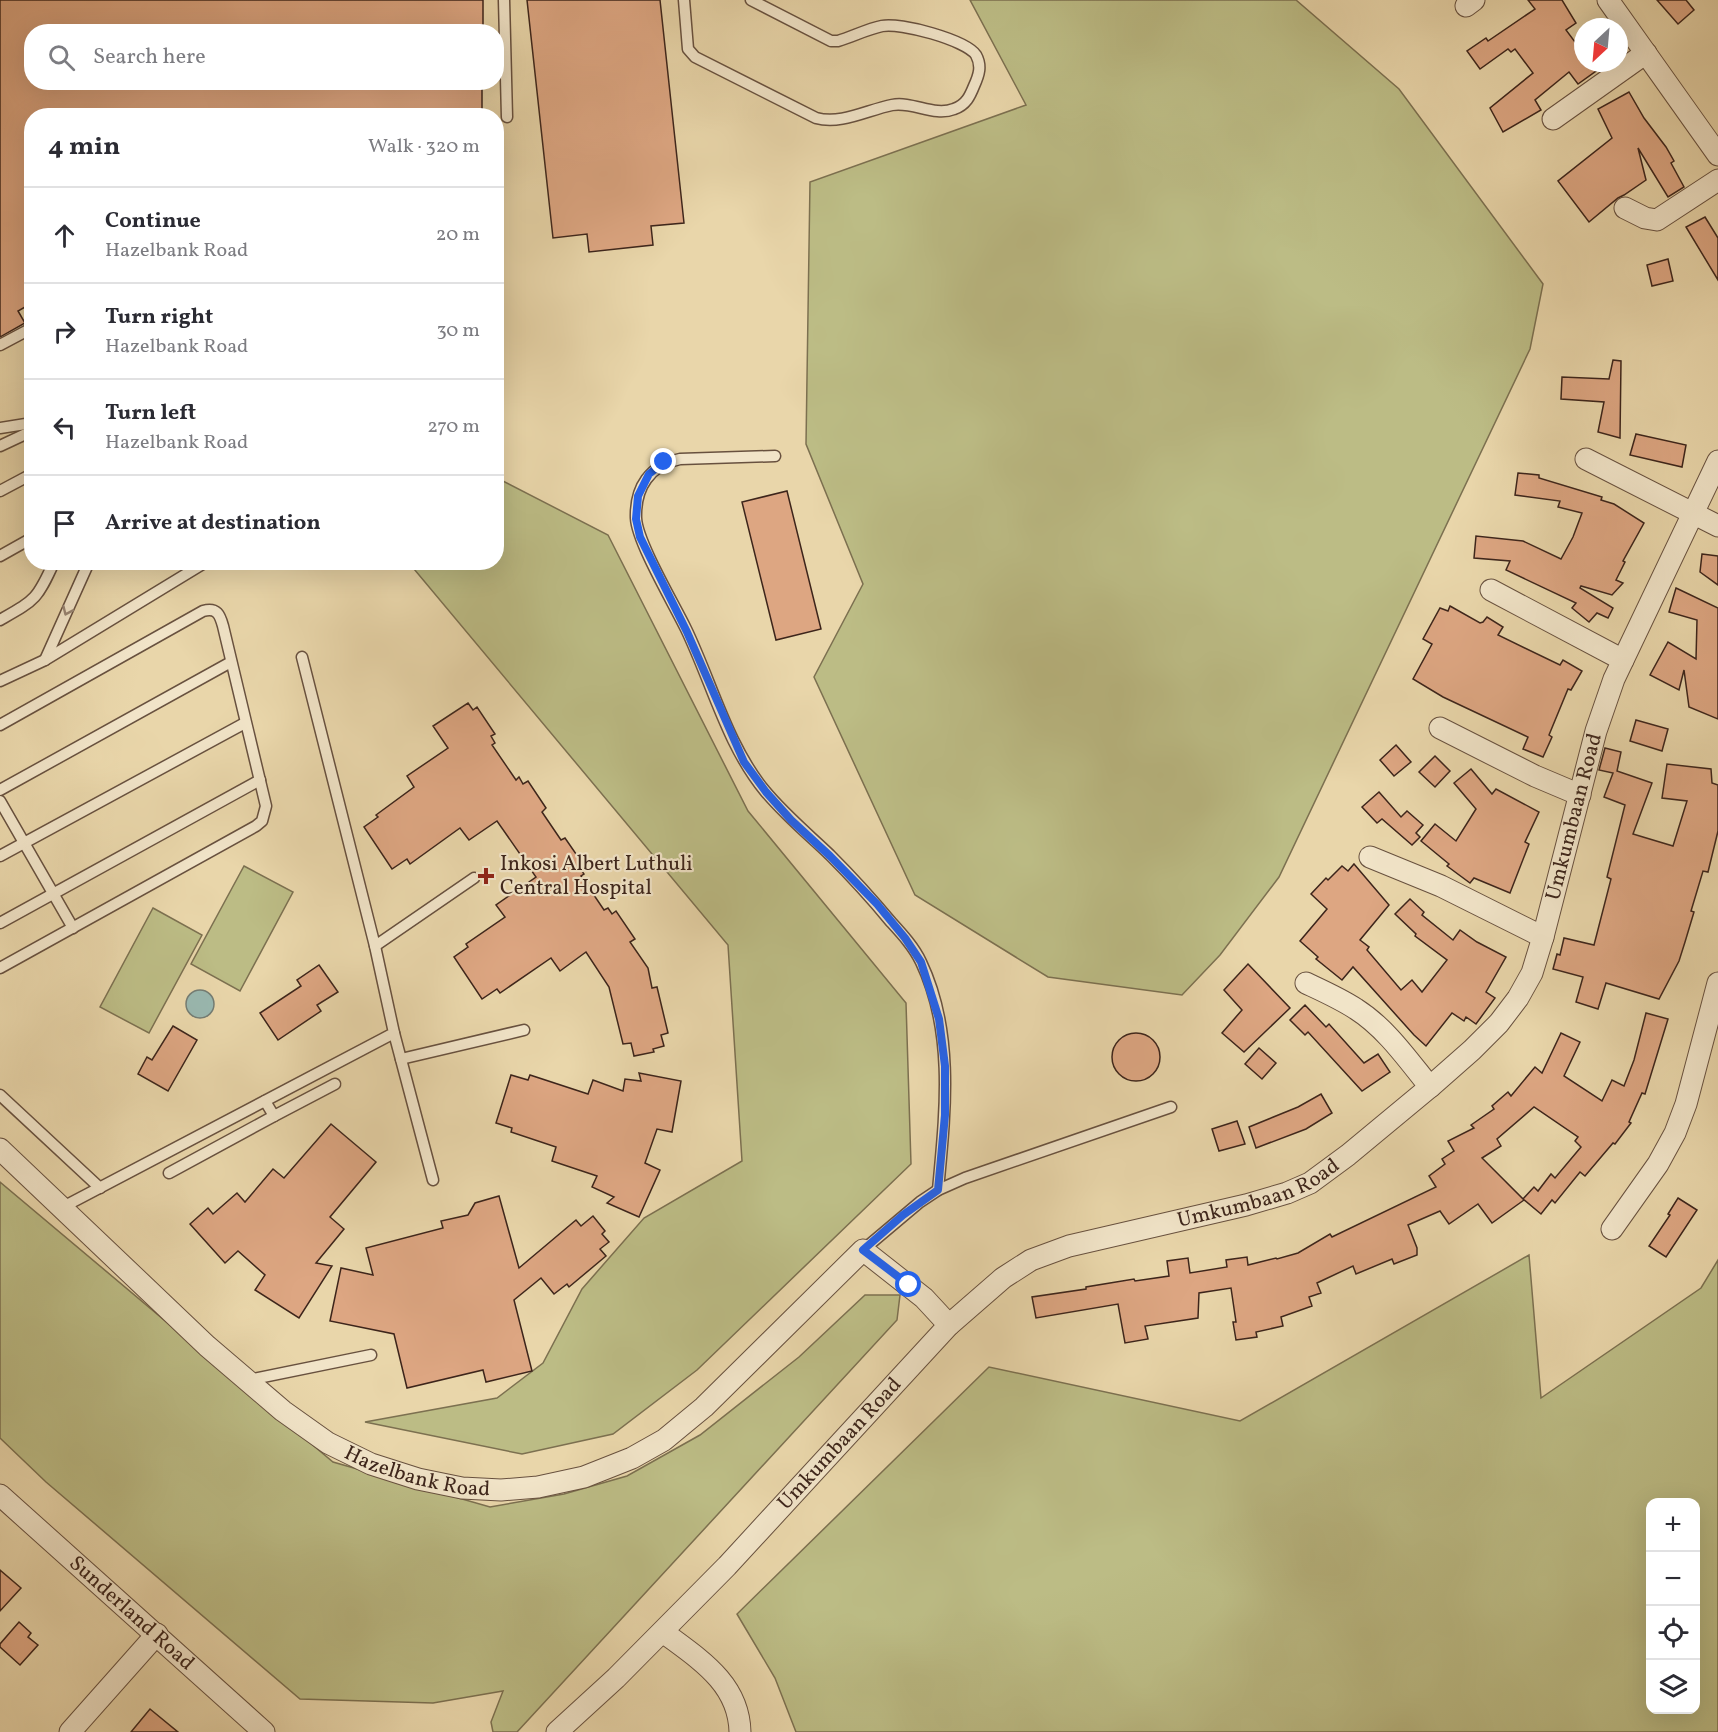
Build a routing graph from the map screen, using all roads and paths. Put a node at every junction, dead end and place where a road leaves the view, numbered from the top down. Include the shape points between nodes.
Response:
1 (504, 0) edge
2 (684, 0) edge
3 (751, 0) edge
4 (1608, 0) edge
5 (1646, 53) junction
6 (507, 117) dead end
7 (1553, 119) dead end
8 (1718, 155) edge
9 (1718, 180) edge
10 (1625, 208) dead end
11 (24, 332) edge
12 (0, 345) edge
13 (24, 424) edge
14 (0, 428) edge
15 (24, 435) edge
16 (0, 446) edge
17 (775, 456) dead end
18 (1586, 459) dead end
19 (1718, 461) edge
20 (24, 478) edge
21 (0, 491) edge
22 (1693, 513) junction
23 (1718, 526) edge
24 (24, 542) edge
25 (0, 556) edge
26 (50, 570) edge
27 (85, 570) edge
28 (193, 570) edge
29 (1491, 590) dead end
30 (0, 620) edge
31 (302, 657) dead end
32 (45, 660) junction
33 (1623, 660) junction
34 (231, 662) junction
35 (0, 681) edge
36 (245, 723) junction
37 (0, 725) edge
38 (1440, 728) dead end
39 (260, 780) junction
40 (0, 790) edge
41 (1580, 795) junction
42 (0, 801) edge
43 (24, 843) junction
44 (0, 856) edge
45 (1370, 857) dead end
46 (474, 878) dead end
47 (53, 894) junction
48 (0, 923) edge
49 (73, 928) junction
50 (1543, 937) junction
51 (375, 946) junction
52 (0, 968) edge
53 (1306, 983) dead end
54 (1718, 983) edge
55 (524, 1030) dead end
56 (394, 1033) junction
57 (401, 1059) junction
58 (335, 1084) dead end
59 (1430, 1087) junction
60 (0, 1095) edge
61 (265, 1101) junction
62 (1171, 1107) dead end
63 (274, 1116) junction
64 (0, 1149) edge
65 (169, 1173) dead end
66 (433, 1180) dead end
67 (100, 1188) junction
68 (938, 1190) junction
69 (63, 1207) junction
70 (1612, 1229) dead end
71 (863, 1250) junction
72 (949, 1325) junction
73 (371, 1354) dead end
74 (247, 1380) junction
75 (0, 1495) edge
76 (663, 1632) junction
77 (157, 1634) junction
78 (70, 1732) edge
79 (264, 1732) edge
80 (556, 1732) edge
81 (740, 1732) edge

1 - 6 lane
2 - 3 lane via 688,49 694,57 827,121 895,105 947,112 964,104 980,69 974,53 948,39 891,25 831,41
4 - 5 street
5 - 7 street
5 - 8 street
9 - 10 street via 1657,220
11 - 12 lane
13 - 14 lane
15 - 16 lane
17 - 68 lane via 664,462 649,474 638,496 636,519 640,537 744,762 791,820 877,904 921,962 939,1019 945,1066
18 - 22 street
19 - 22 street, Umkumbaan Road
20 - 21 lane
22 - 23 street
22 - 33 street, Umkumbaan Road
24 - 25 lane
26 - 30 lane via 30,603
27 -> 32 lane
28 - 32 lane
29 - 33 street
31 - 51 lane
32 - 35 lane
33 - 41 street, Umkumbaan Road via 1596,731
34 - 36 lane
34 - 37 lane via 219,615 209,609
34 - 40 lane
36 - 39 lane
36 - 43 lane
38 - 41 street
39 - 47 lane
39 - 49 lane via 266,806 256,826
41 - 50 street, Umkumbaan Road
42 - 43 lane
43 - 44 lane
43 - 47 lane
45 - 50 street via 1441,886
46 - 51 lane
47 - 48 lane
47 - 49 lane
49 - 52 lane
50 - 59 street, Umkumbaan Road via 1532,973 1518,998 1499,1023
51 - 56 lane
53 - 59 street via 1371,1020
54 - 70 street via 1675,1133
55 - 57 lane
56 - 57 lane
56 - 61 lane
57 - 66 lane
58 - 63 lane
59 - 72 street, Umkumbaan Road via 1310,1183 1246,1205 1069,1246 1031,1260 1003,1278
60 - 67 lane
61 - 63 lane
61 - 67 lane
62 - 68 lane, Hazelbank Road
63 - 65 lane
64 - 69 street, Hazelbank Road
67 - 69 lane
68 - 71 lane, Hazelbank Road
69 - 74 street, Hazelbank Road
71 - 72 street via 924,1298
71 - 74 street, Hazelbank Road via 704,1407 664,1440 584,1477 538,1488 462,1488 371,1464 328,1443
72 - 76 street, Umkumbaan Road
73 - 74 lane
75 - 77 street, Sunderland Road
76 - 80 street, Umkumbaan Road
76 - 81 street via 729,1690 740,1716
77 - 78 street
77 - 79 street, Sunderland Road

